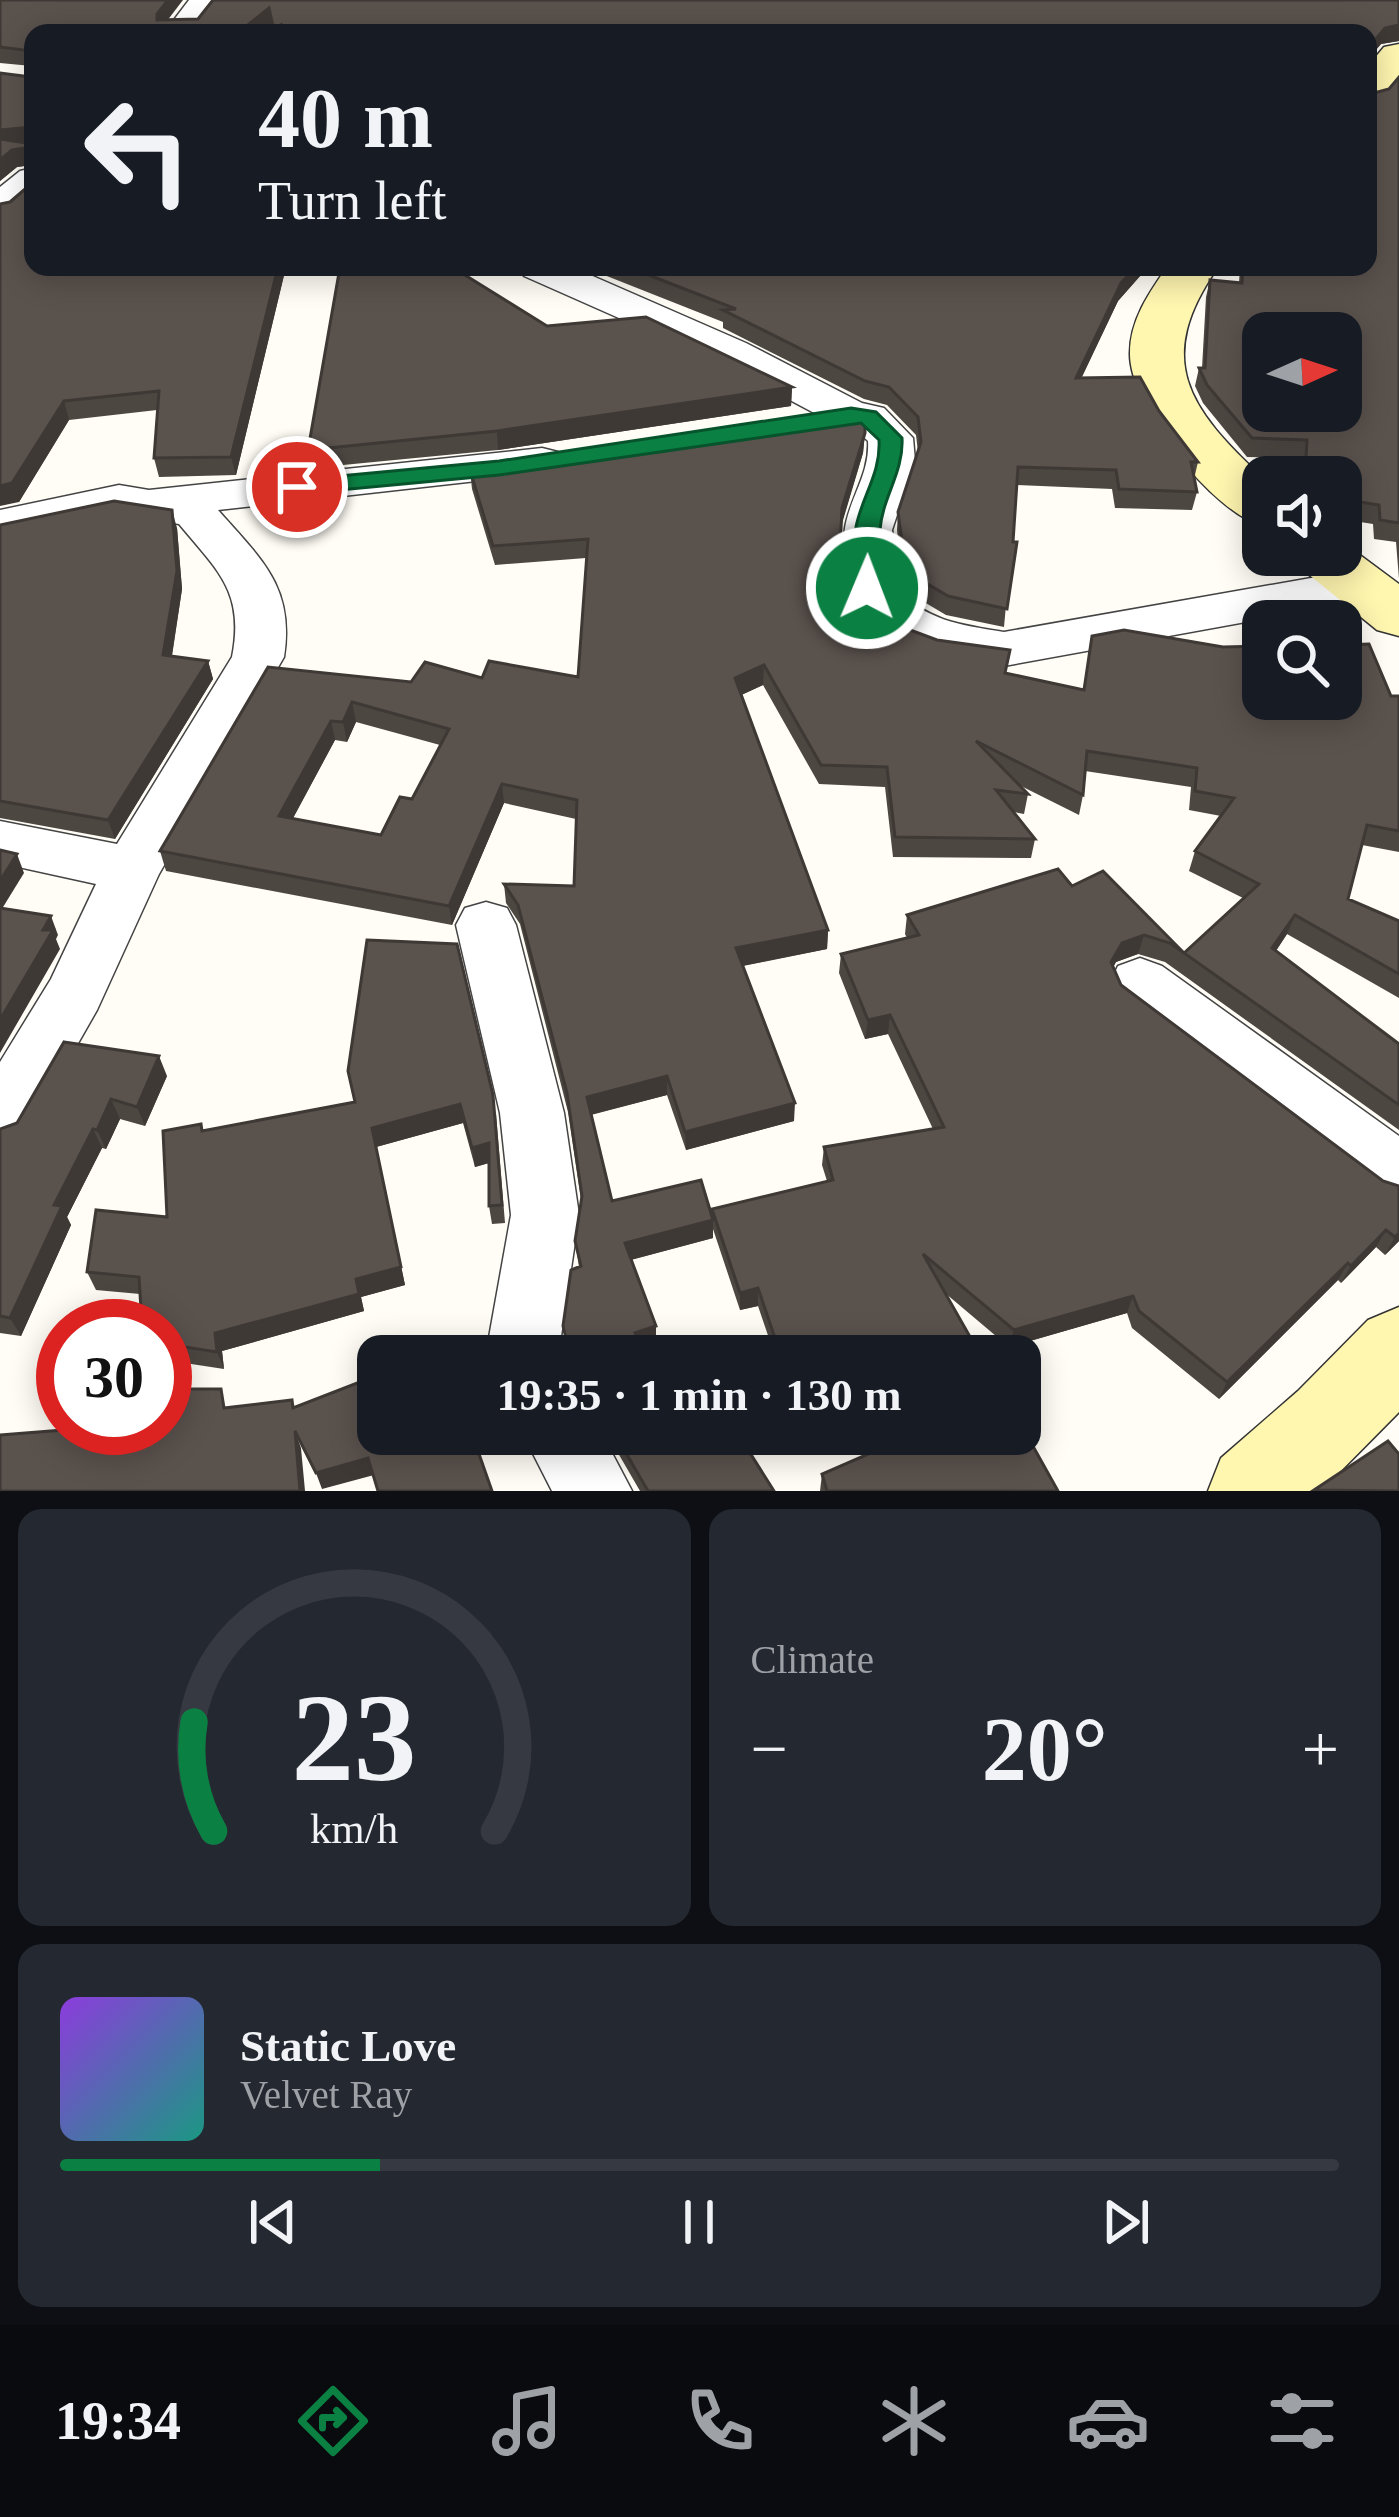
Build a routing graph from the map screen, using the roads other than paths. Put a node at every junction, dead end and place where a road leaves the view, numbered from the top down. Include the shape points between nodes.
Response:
1 (206, 0) edge
2 (188, 24) edge
3 (1399, 56) edge
4 (1377, 82) edge
5 (24, 187) edge
6 (0, 207) edge
7 (558, 276) edge
8 (1186, 276) edge
9 (851, 415) junction
10 (779, 429) edge
11 (592, 455) edge
12 (1242, 491) edge
13 (151, 503) junction
14 (0, 525) edge
15 (1361, 585) edge
16 (0, 842) edge
17 (132, 869) junction
18 (486, 926) dead end
19 (1141, 983) dead end
20 (0, 1120) edge
21 (1399, 1174) edge
22 (525, 1335) edge
23 (1399, 1349) edge
24 (573, 1455) edge
25 (594, 1491) edge
26 (1254, 1491) edge

1 - 2 street
3 - 4 main road
5 - 6 street
7 - 9 street
8 - 12 main road via 1167,302 1156,360 1201,446
9 - 10 street
9 - 15 street via 868,417 890,438 892,461 868,530 867,588 894,617 935,638 1004,649
11 - 13 street
13 - 14 street via 119,500
13 - 17 street via 206,522 248,574 264,624 237,697
16 - 17 street
17 - 20 street via 75,992
18 - 22 street via 532,1113 545,1215
19 - 21 street
23 - 26 main road
24 - 25 street

